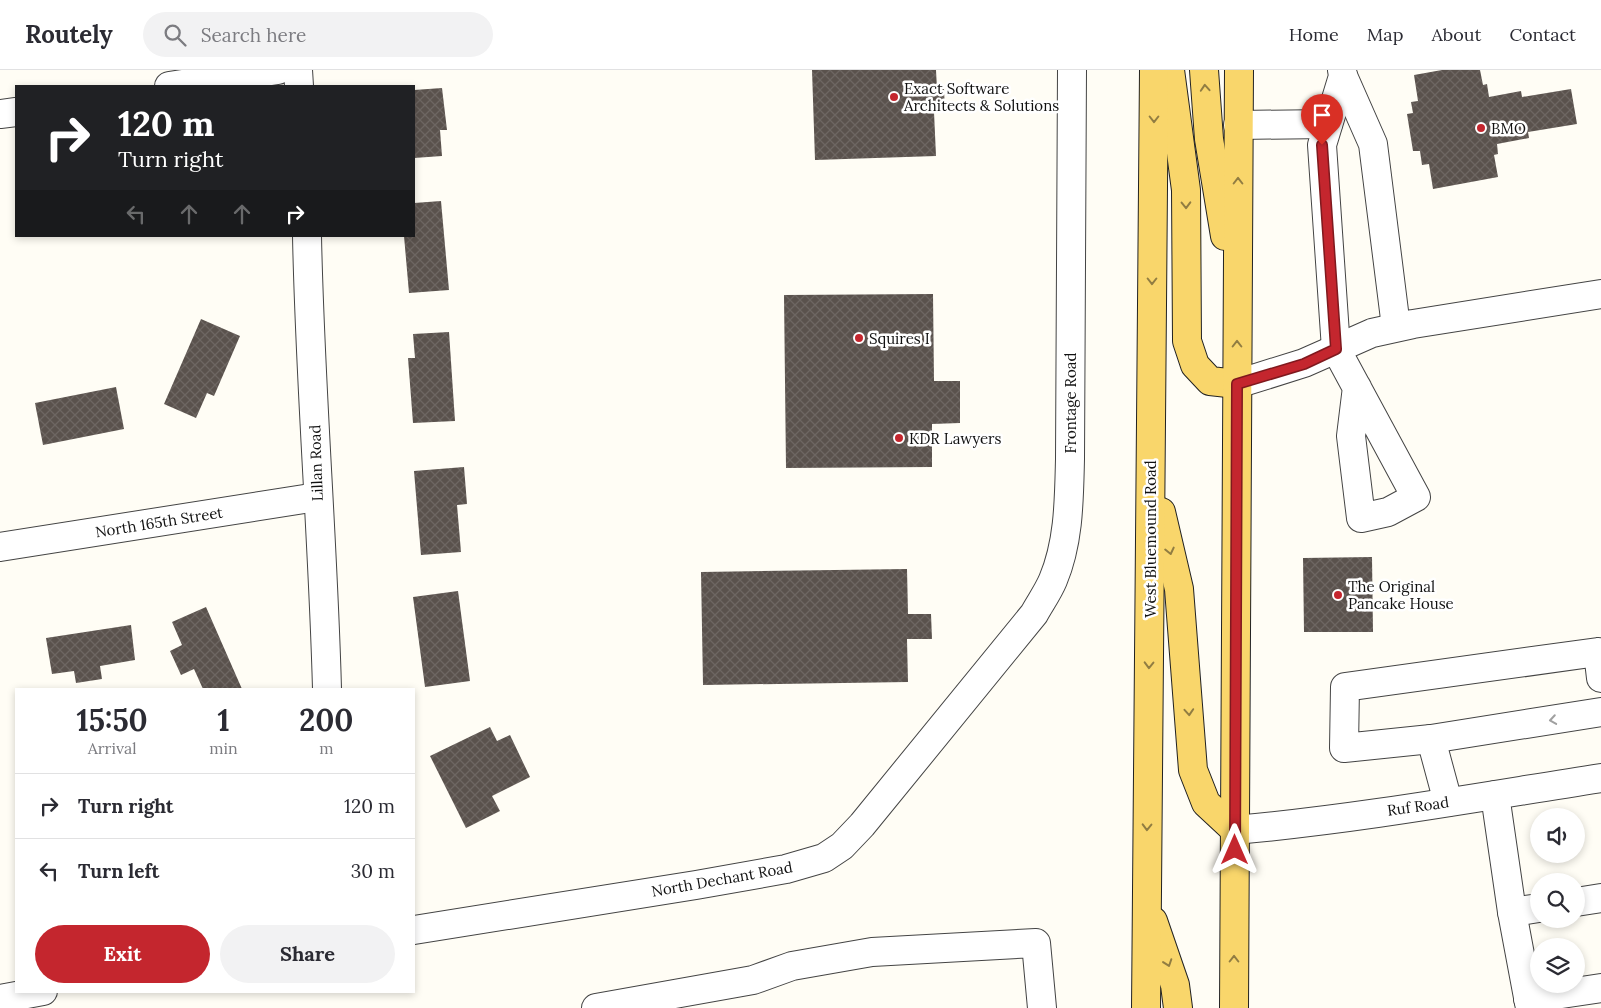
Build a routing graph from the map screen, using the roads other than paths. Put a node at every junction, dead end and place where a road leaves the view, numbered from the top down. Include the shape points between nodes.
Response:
1 (278, 70) edge
2 (298, 70) edge
3 (1072, 70) edge
4 (1154, 70) edge
5 (1170, 70) edge
6 (1204, 70) edge
7 (1239, 70) edge
8 (1342, 73) edge
9 (176, 85) edge
10 (299, 85) edge
11 (15, 112) edge
12 (0, 114) edge
13 (1328, 124) junction
14 (1238, 125) junction
15 (307, 237) edge
16 (1601, 294) edge
17 (1237, 309) junction
18 (1396, 328) junction
19 (1336, 349) junction
20 (1237, 384) junction
21 (1357, 387) dead end
22 (1151, 470) junction
23 (317, 497) junction
24 (0, 547) edge
25 (1601, 678) edge
26 (327, 688) edge
27 (961, 704) joint
28 (1601, 712) edge
29 (1431, 740) junction
30 (1601, 778) edge
31 (1495, 795) junction
32 (1448, 802) junction
33 (1235, 830) junction
34 (1601, 898) edge
35 (1146, 900) junction
36 (1585, 901) edge
37 (1530, 909) edge
38 (1512, 912) junction
39 (415, 930) edge
40 (1601, 988) edge
41 (32, 993) edge
42 (0, 999) edge
43 (1529, 1004) edge
44 (596, 1008) edge
45 (1042, 1008) edge
46 (1146, 1008) edge
47 (1178, 1008) edge
48 (1234, 1008) edge

1 - 9 street
2 - 10 street
3 - 27 street, Frontage Road via 1068,517 1053,580 1034,614
4 -> 22 main road, West Bluemound Road
5 -> 20 main road via 1186,190 1187,342 1195,365 1210,381
17 -> 6 main road via 1209,138
7 - 14 main road
8 - 13 street
8 - 18 street via 1373,144
11 - 12 street
13 - 14 street
13 - 19 street via 1322,145
17 -> 14 main road
15 - 23 street, Lillan Road
16 - 18 street
20 -> 17 main road
18 - 19 street via 1372,333
19 - 20 street via 1304,364
19 - 21 street
20 - 33 main road
22 -> 33 main road via 1179,589 1193,770 1206,803
22 -> 35 main road, West Bluemound Road
23 - 24 street, North 165th Street
23 - 26 street, Lillan Road
25 - 29 street via 1598,652 1345,687 1344,748
27 - 39 street, North Dechant Road via 862,825 842,846 824,858 750,876
28 -> 29 street
29 - 32 street
30 - 31 street, Ruf Road
31 - 32 street, Ruf Road
31 - 38 street
32 - 33 street, Ruf Road
48 -> 33 main road
34 - 36 street
35 - 46 main road, West Bluemound Road
35 -> 47 main road via 1175,985
37 - 38 street
38 - 43 street
40 - 43 street
41 - 42 street
44 - 45 street via 753,980 792,966 872,952 1036,943

